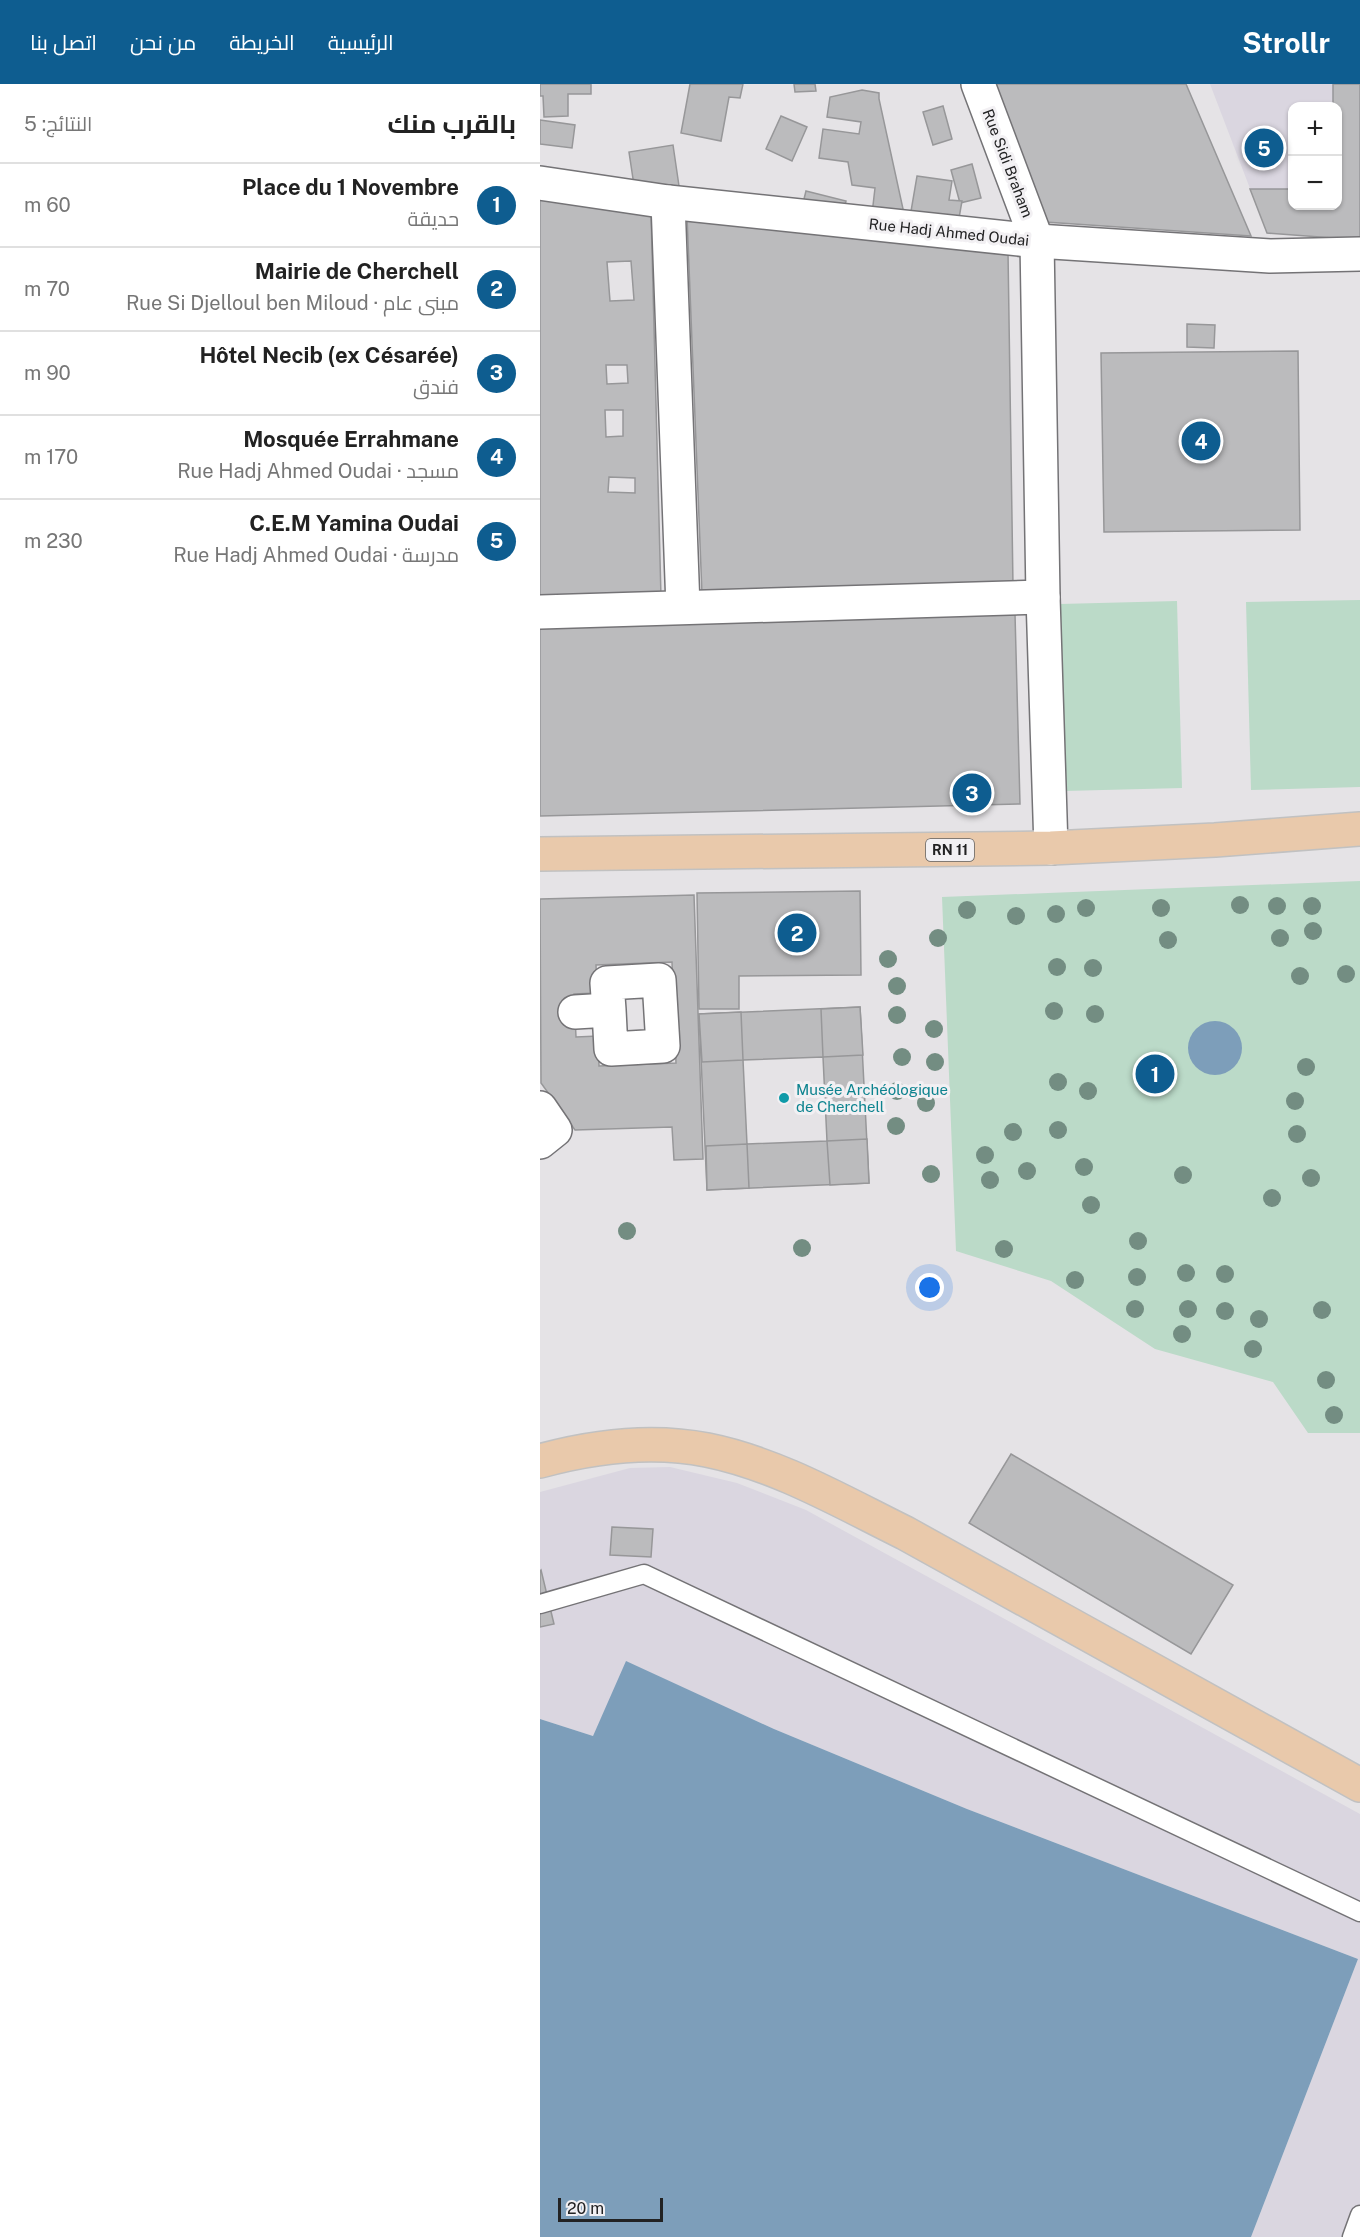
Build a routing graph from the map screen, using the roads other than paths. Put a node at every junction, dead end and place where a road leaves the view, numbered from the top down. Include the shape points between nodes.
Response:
1 (978, 84) edge
2 (540, 183) edge
3 (668, 202) junction
4 (1037, 241) junction
5 (1360, 254) edge
6 (1043, 597) junction
7 (683, 608) junction
8 (540, 612) edge
9 (1360, 829) edge
10 (1051, 848) junction
11 (540, 854) edge
12 (609, 1010) dead end
13 (575, 1012) dead end
14 (540, 1108) edge
15 (540, 1142) edge
16 (540, 1461) edge
17 (540, 1604) edge
18 (1360, 1785) edge
19 (1360, 1912) edge
20 (1360, 2215) edge
21 (1352, 2237) edge

1 - 4 street, Rue Sidi Braham
2 - 3 street, Rue Hadj Ahmed Oudai
3 - 4 street, Rue Hadj Ahmed Oudai
3 - 7 street
4 - 5 street, Rue Hadj Ahmed Oudai via 1270,256
4 - 6 street, Rue Sidi Braham
6 - 7 street
6 - 10 street, Rue Sidi Braham
7 - 8 street
9 - 10 main road, RN 11
10 - 11 main road, RN 11
12 - 13 street
14 - 15 street via 555,1131
16 - 18 main road via 573,1452 649,1444 708,1450 768,1468 905,1533
17 - 19 lane via 644,1575
20 - 21 lane

